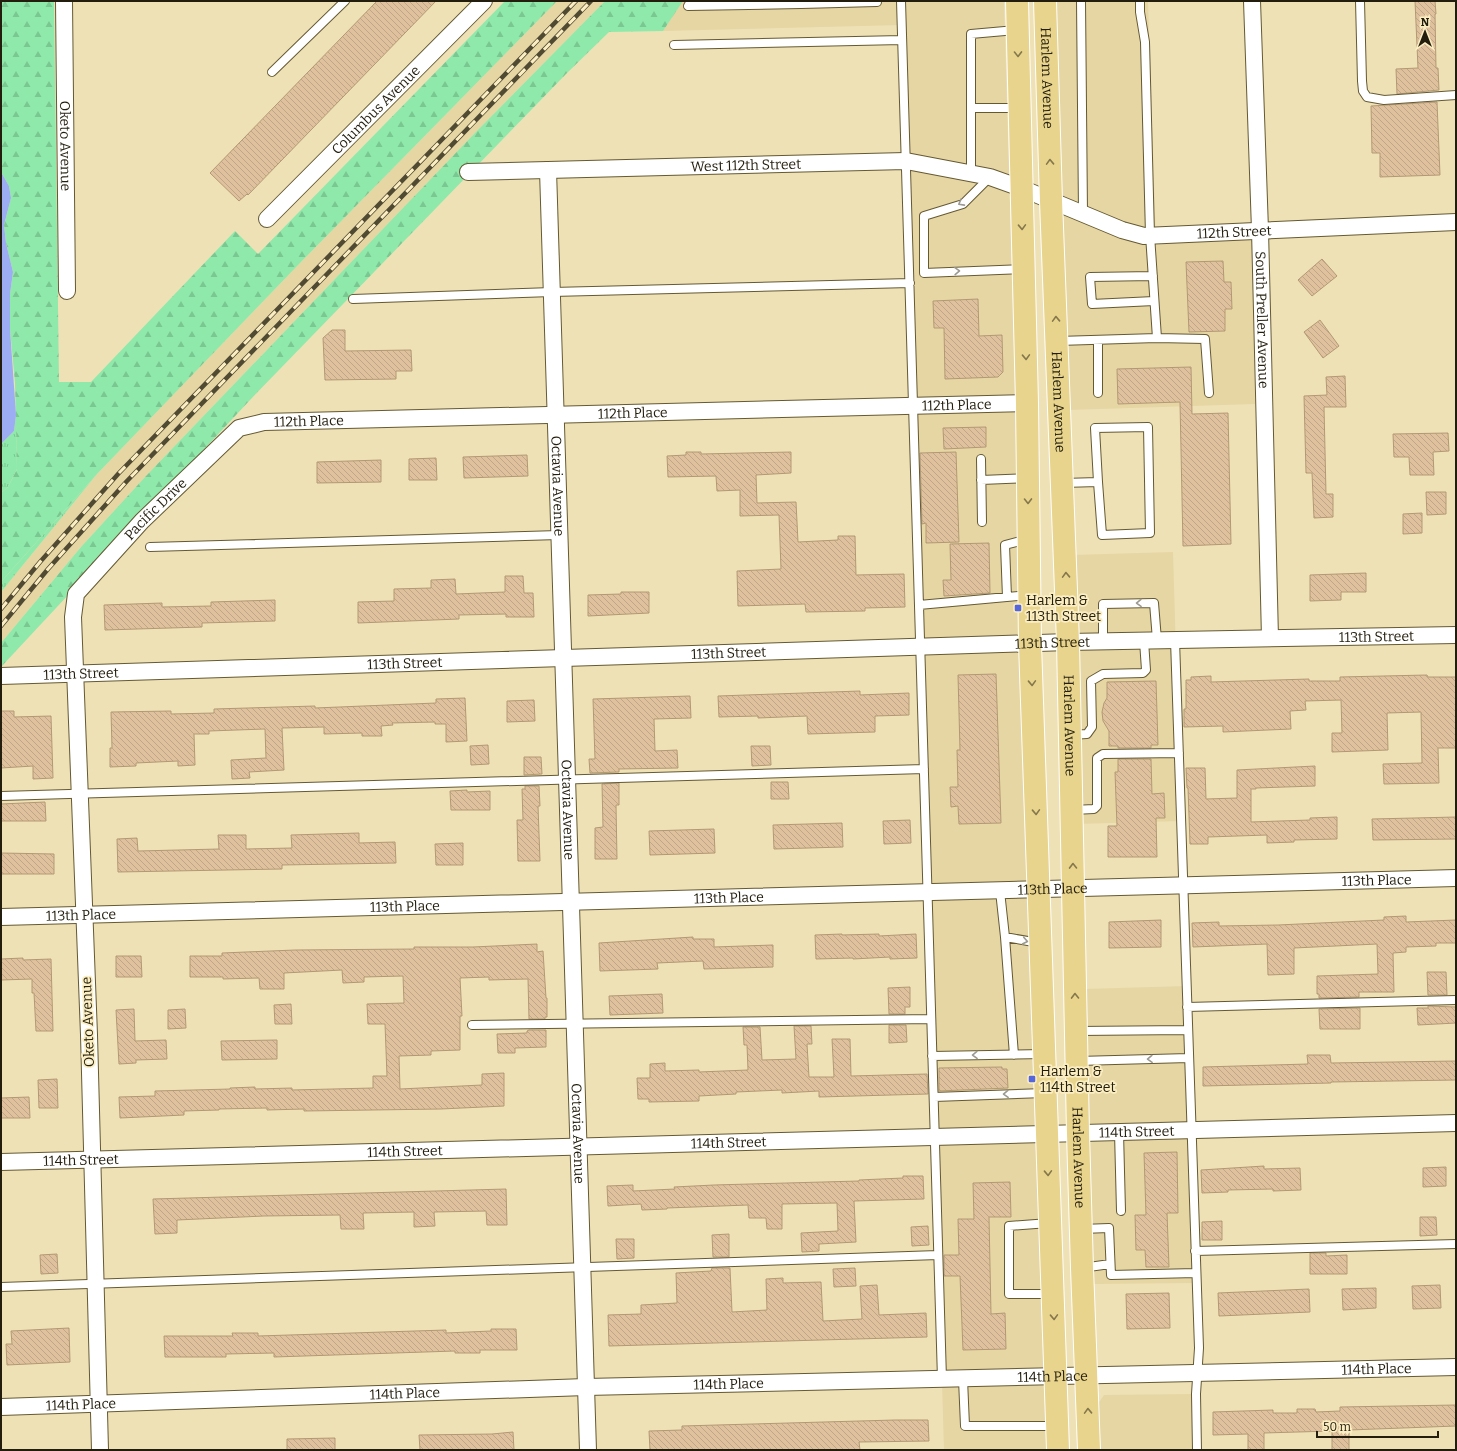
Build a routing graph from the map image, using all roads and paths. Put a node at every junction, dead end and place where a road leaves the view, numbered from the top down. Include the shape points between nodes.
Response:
1 (64, 1) edge
2 (345, 1) edge
3 (484, 1) edge
4 (691, 1) edge
5 (877, 1) edge
6 (901, 1) edge
7 (1017, 1) edge
8 (1045, 1) edge
9 (1082, 1) edge
10 (1140, 1) edge
11 (1252, 1) edge
12 (1360, 1) edge
13 (801, 2) edge
14 (1017, 30) junction
15 (902, 40) junction
16 (674, 45) dead end
17 (272, 72) dead end
18 (1456, 95) edge
19 (971, 108) junction
20 (1019, 108) junction
21 (906, 161) junction
22 (548, 170) junction
23 (468, 172) dead end
24 (972, 173) junction
25 (990, 177) junction
26 (1021, 188) junction
27 (1051, 201) junction
28 (1083, 214) junction
29 (267, 219) dead end
30 (1456, 222) edge
31 (1260, 230) junction
32 (1150, 235) junction
33 (1023, 268) junction
34 (1153, 276) junction
35 (910, 283) junction
36 (67, 291) dead end
37 (552, 292) junction
38 (353, 299) dead end
39 (1154, 302) junction
40 (1157, 338) junction
41 (1098, 340) junction
42 (1056, 341) junction
43 (1098, 393) dead end
44 (1209, 393) dead end
45 (1027, 403) junction
46 (913, 405) junction
47 (556, 414) junction
48 (239, 428) joint
49 (981, 459) dead end
50 (1028, 478) junction
51 (981, 480) junction
52 (1098, 482) junction
53 (1062, 483) junction
54 (982, 522) dead end
55 (559, 535) junction
56 (1029, 539) junction
57 (150, 547) dead end
58 (76, 594) joint
59 (1030, 595) junction
60 (1007, 597) junction
61 (919, 605) junction
62 (1456, 635) edge
63 (1270, 638) junction
64 (1151, 640) junction
65 (1176, 640) junction
66 (1068, 642) junction
67 (1103, 642) junction
68 (1030, 644) junction
69 (920, 647) junction
70 (563, 658) junction
71 (76, 673) junction
72 (1, 676) edge
73 (1071, 735) junction
74 (1179, 753) junction
75 (924, 769) junction
76 (567, 779) junction
77 (80, 794) junction
78 (1, 796) edge
79 (1072, 810) junction
80 (1456, 878) edge
81 (1183, 886) junction
82 (1074, 888) junction
83 (1038, 889) junction
84 (1000, 891) junction
85 (928, 892) junction
86 (571, 902) junction
87 (84, 915) junction
88 (1, 917) edge
89 (1005, 937) junction
90 (1040, 944) junction
91 (1456, 1000) edge
92 (1187, 1007) junction
93 (931, 1019) junction
94 (574, 1023) junction
95 (472, 1025) dead end
96 (1188, 1030) junction
97 (1076, 1031) junction
98 (1014, 1054) junction
99 (1044, 1054) junction
100 (932, 1056) junction
101 (1189, 1058) junction
102 (1077, 1061) junction
103 (1045, 1093) junction
104 (934, 1097) junction
105 (1456, 1123) edge
106 (1191, 1130) junction
107 (1119, 1132) junction
108 (1078, 1133) junction
109 (1047, 1134) junction
110 (935, 1137) junction
111 (578, 1147) junction
112 (93, 1160) junction
113 (1, 1162) edge
114 (1121, 1211) dead end
115 (1050, 1223) junction
116 (1080, 1229) junction
117 (1456, 1244) edge
118 (1195, 1251) junction
119 (938, 1255) junction
120 (1110, 1264) junction
121 (582, 1267) junction
122 (1082, 1268) junction
123 (1196, 1273) junction
124 (96, 1284) junction
125 (1, 1287) edge
126 (1053, 1294) junction
127 (1456, 1367) edge
128 (1196, 1374) junction
129 (1086, 1375) junction
130 (1056, 1376) junction
131 (942, 1379) junction
132 (963, 1379) junction
133 (586, 1387) junction
134 (99, 1404) junction
135 (1, 1407) edge
136 (1058, 1426) junction
137 (100, 1450) edge
138 (588, 1450) edge
139 (1058, 1450) edge
140 (1089, 1450) edge
141 (1197, 1450) edge

1 - 36 street, Oketo Avenue
2 - 17 lane
3 - 29 street, Columbus Avenue
4 - 13 lane via 688,6
5 - 13 lane
6 - 15 lane
7 - 14 main road, Harlem Avenue
27 -> 8 main road, Harlem Avenue
9 - 28 lane
10 - 32 lane via 1145,42
11 - 31 street, South Preller Avenue
12 - 18 lane via 1362,81 1363,91 1367,97 1384,100
14 - 19 lane via 971,34
14 -> 20 main road, Harlem Avenue
15 - 16 lane
15 - 21 lane
19 - 20 lane
19 - 24 lane
20 - 26 main road, Harlem Avenue
21 - 22 street, West 112th Street
21 - 24 street, West 112th Street
21 - 35 lane
22 - 23 street, West 112th Street
22 - 37 street, Octavia Avenue
24 - 25 street, West 112th Street
25 - 26 street, West 112th Street
25 -> 33 lane via 963,204 924,216 924,273
26 - 27 street, 112th Street
26 -> 33 main road, Harlem Avenue
27 - 28 street, 112th Street
42 -> 27 main road, Harlem Avenue
28 - 32 street, 112th Street via 1122,230 1144,236
30 - 31 street, 112th Street
31 - 32 street, 112th Street
31 - 63 street, South Preller Avenue
32 - 34 lane
33 -> 45 main road, Harlem Avenue
34 - 39 lane
34 - 39 lane via 1090,277 1092,304
35 - 37 lane
35 - 46 lane
37 - 38 lane
37 - 47 street, Octavia Avenue
39 - 40 lane
40 - 41 lane
40 - 44 lane via 1205,339
41 - 42 lane
41 - 43 lane
42 - 53 main road, Harlem Avenue
45 - 46 street, 112th Place
45 - 50 main road, Harlem Avenue
46 - 47 street, 112th Place
46 - 61 lane
47 - 48 street, 112th Place via 264,422
47 - 55 street, Octavia Avenue
48 - 58 street, Pacific Drive via 142,521
49 - 51 lane
50 - 51 lane
50 -> 56 main road, Harlem Avenue
51 - 54 lane
52 - 52 lane via 1095,428 1148,427 1150,533 1102,535
52 - 53 lane
66 -> 53 main road, Harlem Avenue
55 - 57 lane
55 - 70 street, Octavia Avenue
56 - 59 main road, Harlem Avenue
56 - 60 lane via 1005,545
58 - 71 street, Oketo Avenue
59 - 60 lane
59 - 68 main road, Harlem Avenue
60 - 61 lane
61 - 69 lane
62 - 63 street, 113th Street
63 - 65 street, 113th Street
64 - 65 street, 113th Street
64 - 67 street, 113th Street
64 -> 67 lane via 1154,603 1103,604
64 - 73 lane via 1146,670 1103,674 1091,680 1092,727 1087,734
65 - 74 lane
66 - 67 street, 113th Street
66 - 68 street, 113th Street
66 - 73 main road, Harlem Avenue
68 - 69 street, 113th Street
68 -> 83 main road, Harlem Avenue
69 - 70 street, 113th Street
69 - 75 lane
70 - 71 street, 113th Street
70 - 76 street, Octavia Avenue
71 - 72 street, 113th Street
71 - 77 street, Oketo Avenue
73 - 79 main road, Harlem Avenue
74 - 79 lane via 1103,754 1097,758 1097,806 1094,809
74 - 81 lane
75 - 76 lane
75 - 85 lane
76 - 77 lane
76 - 86 street, Octavia Avenue
77 - 78 lane
77 - 87 street, Oketo Avenue
82 -> 79 main road, Harlem Avenue
80 - 81 street, 113th Place
81 - 82 street, 113th Place
81 - 92 lane
82 - 83 street, 113th Place
97 -> 82 main road, Harlem Avenue
83 - 84 street, 113th Place
83 - 90 main road, Harlem Avenue
84 - 85 street, 113th Place
84 - 89 lane
85 - 86 street, 113th Place
85 - 93 lane
86 - 87 street, 113th Place
86 - 94 street, Octavia Avenue
87 - 88 street, 113th Place
87 - 112 street, Oketo Avenue
89 -> 90 lane
89 - 98 lane
90 - 99 main road, Harlem Avenue
91 - 92 lane
92 - 96 lane
93 - 94 lane
93 - 100 lane
94 - 95 lane
94 - 111 street, Octavia Avenue
96 - 97 lane
96 - 101 lane
97 - 102 main road, Harlem Avenue
98 - 99 lane
98 -> 100 lane
99 - 103 main road, Harlem Avenue
100 - 104 lane
101 -> 102 lane
101 - 106 lane
102 - 108 main road, Harlem Avenue
103 -> 104 lane
103 - 109 main road, Harlem Avenue
104 - 110 lane
105 - 106 street, 114th Street
106 - 107 street, 114th Street
106 - 118 lane
107 - 108 street, 114th Street
107 - 114 lane
108 - 109 street, 114th Street
108 - 116 main road, Harlem Avenue
109 - 110 street, 114th Street
109 -> 115 main road, Harlem Avenue
110 - 111 street, 114th Street
110 - 119 lane
111 - 112 street, 114th Street
111 - 121 street, Octavia Avenue
112 - 113 street, 114th Street
112 - 124 street, Oketo Avenue
115 - 126 main road, Harlem Avenue
115 - 126 lane via 1009,1226 1009,1294
116 - 120 lane via 1109,1228
116 - 122 main road, Harlem Avenue
117 - 118 lane
118 - 123 lane
119 - 121 lane
119 - 131 lane
120 - 122 lane
120 - 123 lane via 1111,1275
121 - 124 lane
121 - 133 street, Octavia Avenue
122 - 129 main road, Harlem Avenue
123 - 128 lane via 1199,1348
124 - 125 lane
124 - 134 street, Oketo Avenue
126 -> 130 main road, Harlem Avenue
127 - 128 street, 114th Place
128 - 129 street, 114th Place
128 - 141 lane
129 - 130 street, 114th Place
140 -> 129 main road, Harlem Avenue
130 - 132 street, 114th Place
130 - 136 main road, Harlem Avenue
131 - 132 street, 114th Place
131 - 133 street, 114th Place
132 - 136 lane via 965,1426
133 - 134 street, 114th Place
133 - 138 street, Octavia Avenue
134 - 135 street, 114th Place
134 - 137 street, Oketo Avenue
136 - 139 main road, Harlem Avenue

